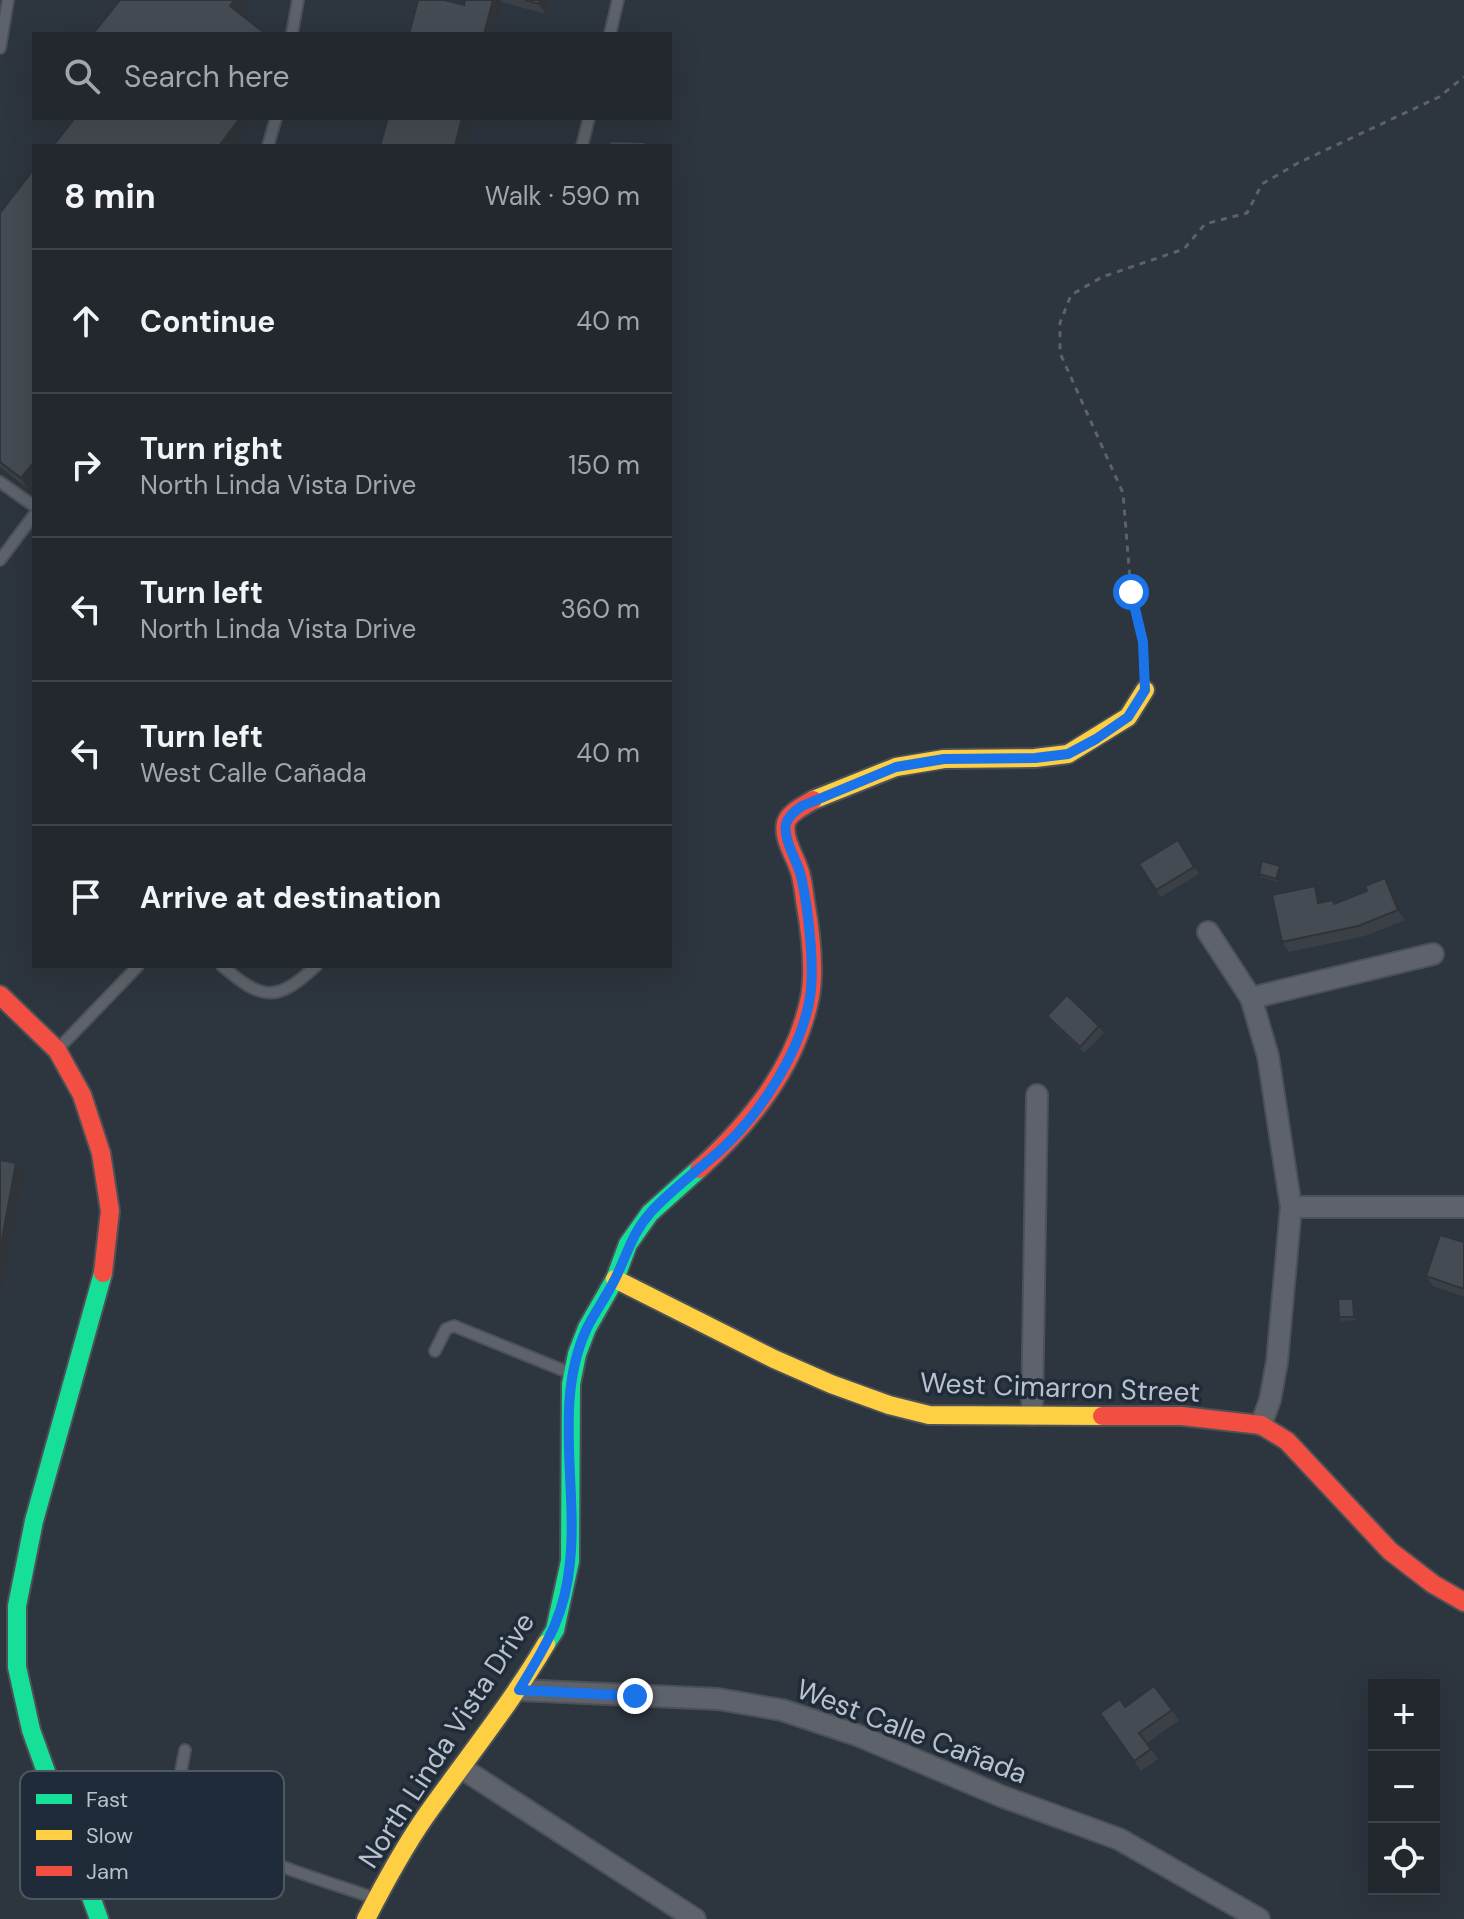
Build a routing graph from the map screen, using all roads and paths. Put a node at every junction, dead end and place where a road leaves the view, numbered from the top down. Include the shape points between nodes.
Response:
1 (8, 0) edge
2 (298, 0) edge
3 (618, 0) edge
4 (292, 32) edge
5 (610, 32) edge
6 (0, 48) edge
7 (1464, 77) edge
8 (275, 120) edge
9 (588, 120) edge
10 (269, 144) edge
11 (582, 144) edge
12 (0, 482) edge
13 (32, 505) edge
14 (32, 518) edge
15 (0, 560) edge
16 (1145, 690) joint
17 (1208, 932) dead end
18 (1433, 954) dead end
19 (136, 968) edge
20 (225, 968) edge
21 (314, 968) edge
22 (0, 995) edge
23 (1251, 998) junction
24 (57, 1050) junction
25 (1037, 1095) dead end
26 (1291, 1207) junction
27 (1464, 1207) edge
28 (615, 1279) junction
29 (435, 1351) dead end
30 (573, 1374) junction
31 (1032, 1415) junction
32 (1261, 1425) junction
33 (1464, 1602) edge
34 (519, 1690) junction
35 (185, 1750) dead end
36 (463, 1769) junction
37 (47, 1771) edge
38 (183, 1771) edge
39 (284, 1868) edge
40 (92, 1899) edge
41 (376, 1899) junction
42 (99, 1919) edge
43 (366, 1919) edge
44 (695, 1919) edge
45 (1259, 1919) edge

1 - 6 lane
2 - 4 lane
3 - 5 lane
7 - 16 path via 1439,97 1262,184 1247,213 1205,224 1184,249 1102,277 1071,295 1060,323 1060,353 1123,493
8 - 10 lane
9 - 11 lane
12 - 13 lane
14 - 15 lane
16 - 28 street, North Linda Vista Drive via 1128,717 1068,754 944,759 896,767 792,813 787,836 801,874 810,942 810,996 795,1044 763,1103 726,1145 650,1213 628,1244
17 - 23 street
18 - 23 street
19 - 24 lane
20 - 21 lane via 253,989 273,994 294,986
22 - 24 street
23 - 26 street via 1268,1056
24 - 37 street via 82,1095 101,1153 110,1211 103,1276 15,1591 17,1667
25 - 31 street
26 - 27 street
26 - 32 street via 1277,1362
28 - 30 street, North Linda Vista Drive via 587,1328
28 - 31 street, West Cimarron Street via 703,1326 890,1407 929,1415
29 - 30 lane via 446,1329 454,1326
30 - 34 street, North Linda Vista Drive via 570,1561 555,1630
31 - 32 street, West Cimarron Street via 1182,1416
32 - 33 street, West Cimarron Street via 1287,1441 1390,1551
34 - 36 street, North Linda Vista Drive
34 - 45 street, West Calle Cañada via 718,1699 782,1710 1119,1839
35 - 38 lane
36 - 41 street, North Linda Vista Drive via 424,1819
36 - 44 street
39 - 41 lane
40 - 42 street
41 - 43 street, North Linda Vista Drive

